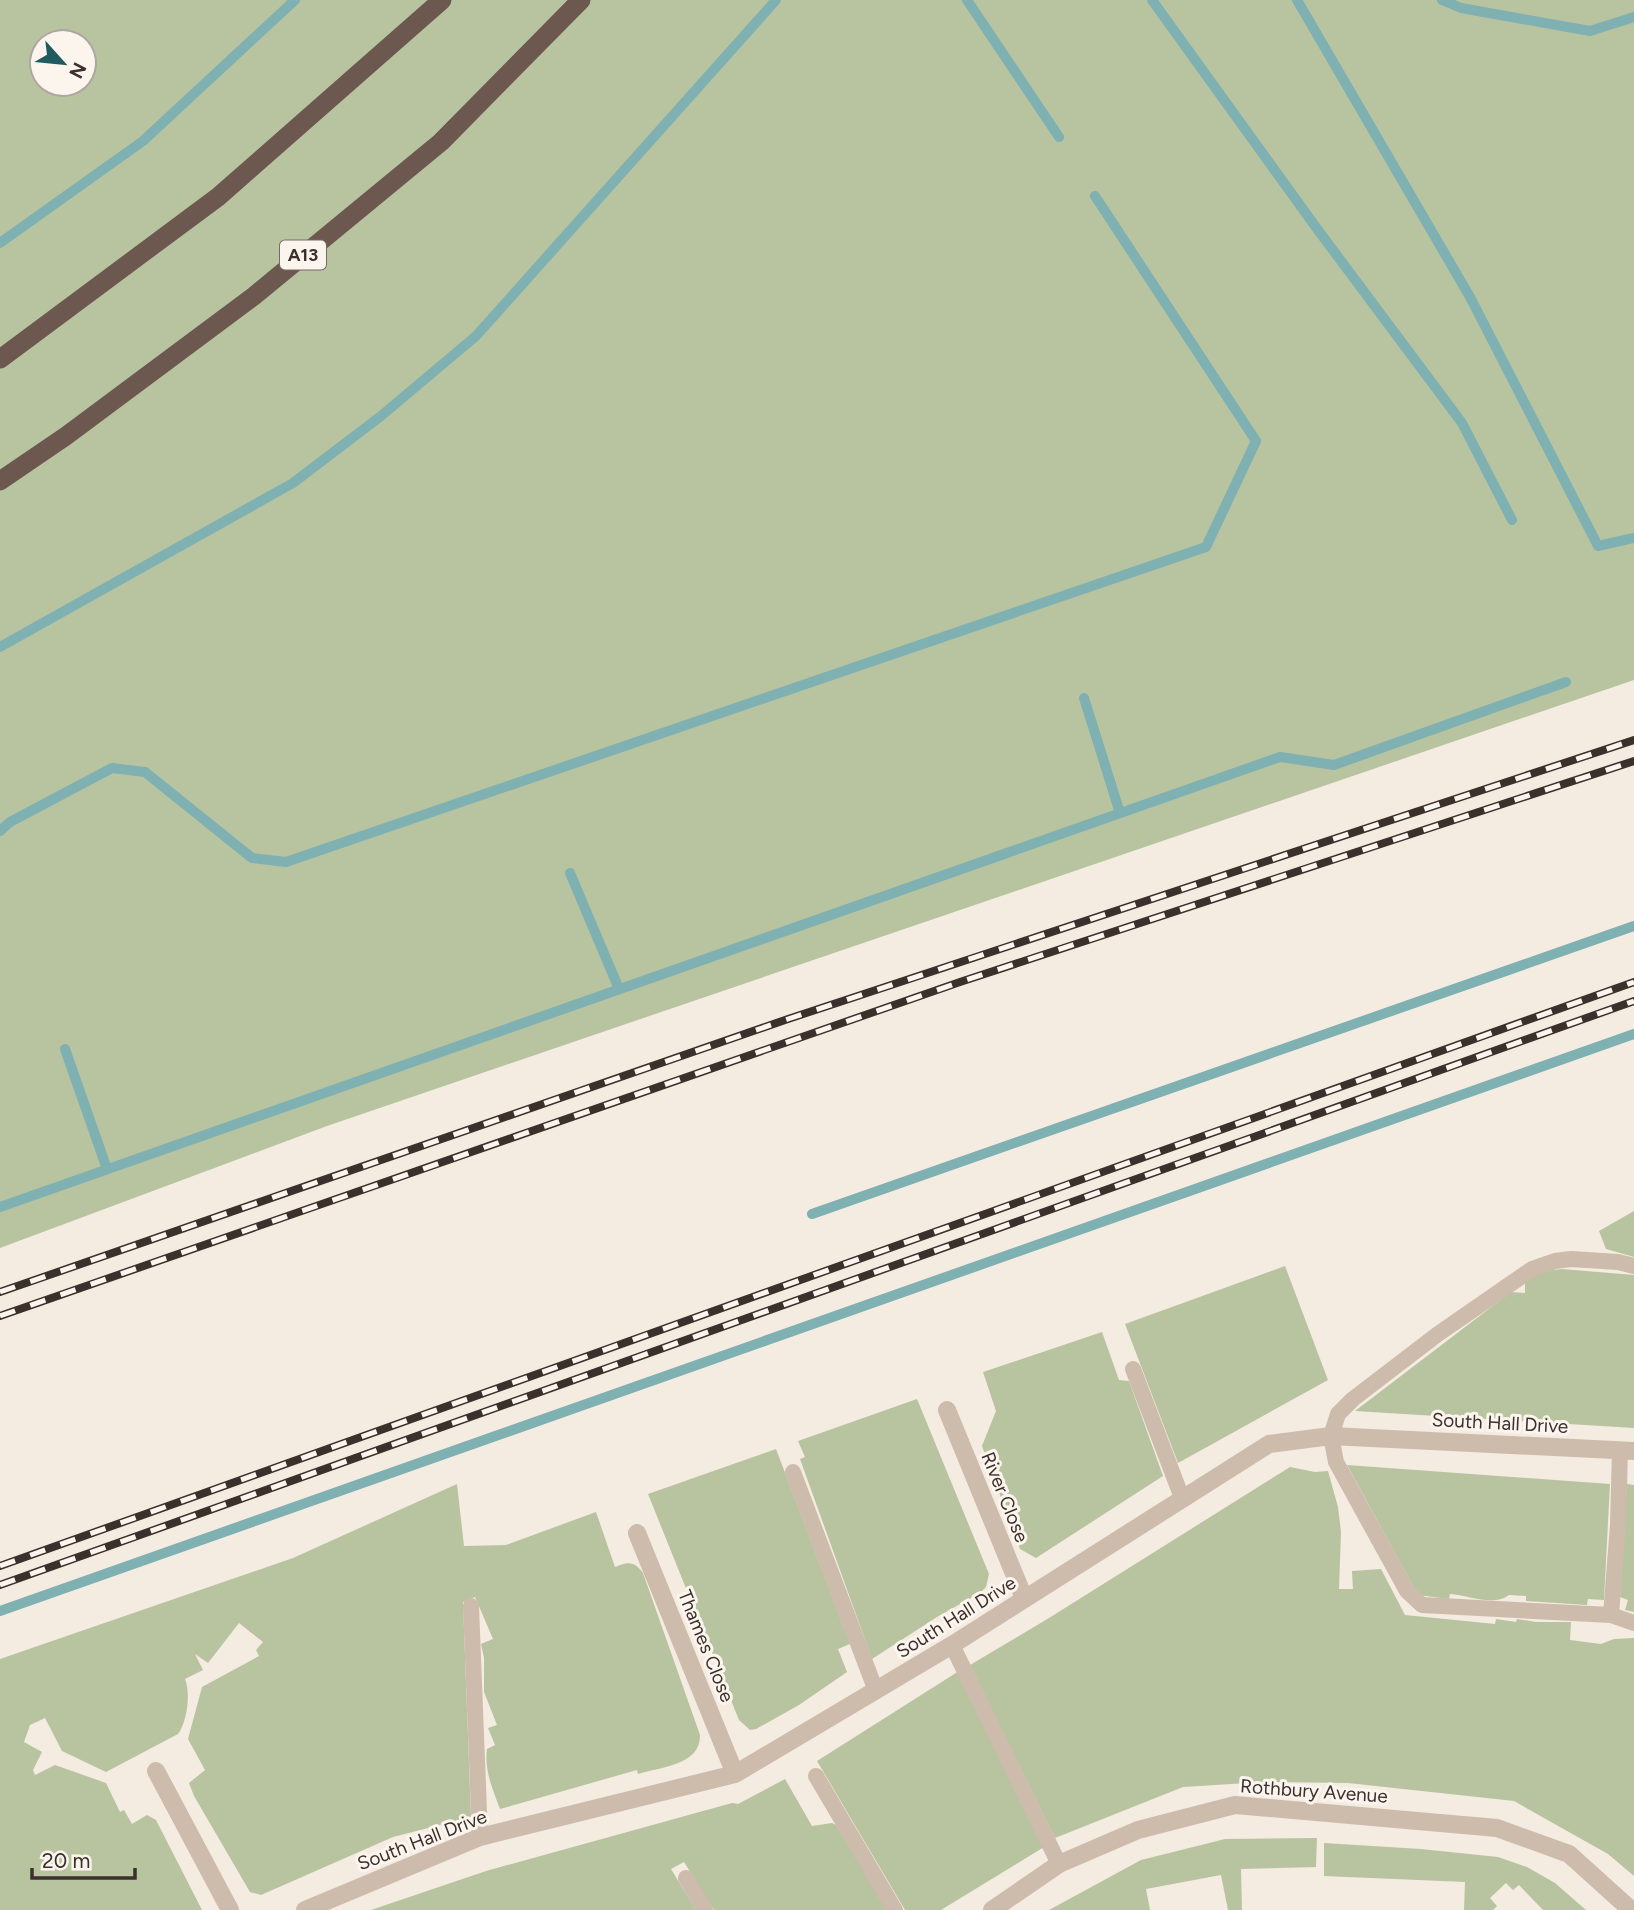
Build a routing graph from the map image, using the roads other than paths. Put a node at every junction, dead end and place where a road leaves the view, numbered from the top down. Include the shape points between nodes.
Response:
1 (442, 0) edge
2 (581, 0) edge
3 (0, 359) edge
4 (0, 481) edge
5 (1634, 1266) edge
6 (1133, 1369) dead end
7 (947, 1410) dead end
8 (1331, 1436) junction
9 (1627, 1450) edge
10 (793, 1472) dead end
11 (1182, 1498) junction
12 (637, 1533) dead end
13 (1024, 1598) junction
14 (471, 1606) dead end
15 (1611, 1615) junction
16 (1634, 1623) edge
17 (952, 1645) junction
18 (876, 1691) junction
19 (156, 1771) dead end
20 (735, 1774) junction
21 (816, 1776) dead end
22 (480, 1838) junction
23 (1059, 1864) junction
24 (686, 1878) dead end
25 (230, 1910) edge
26 (305, 1910) edge
27 (705, 1910) edge
28 (895, 1910) edge
29 (993, 1910) edge
30 (1631, 1910) edge

1 - 3 highway via 218,197
2 - 4 highway, A13 via 441,142 254,296
5 - 8 lane via 1571,1259 1532,1269 1353,1399 1338,1414
6 - 11 lane
7 - 13 street, River Close
8 - 9 street, South Hall Drive
8 - 11 street, South Hall Drive via 1269,1444
8 - 15 lane via 1336,1462 1407,1591 1422,1605
9 - 15 lane
10 - 18 lane
11 - 13 street, South Hall Drive
12 - 20 street, Thames Close
13 - 17 street, South Hall Drive
14 - 22 lane
15 - 16 lane
17 - 18 street, South Hall Drive
17 - 23 lane
18 - 20 street, South Hall Drive
19 - 25 street
20 - 22 street, South Hall Drive
21 - 28 lane
22 - 26 street, South Hall Drive
23 - 29 street, Rothbury Avenue
23 - 30 street, Rothbury Avenue via 1138,1830 1235,1805 1497,1828 1569,1854
24 - 27 lane

